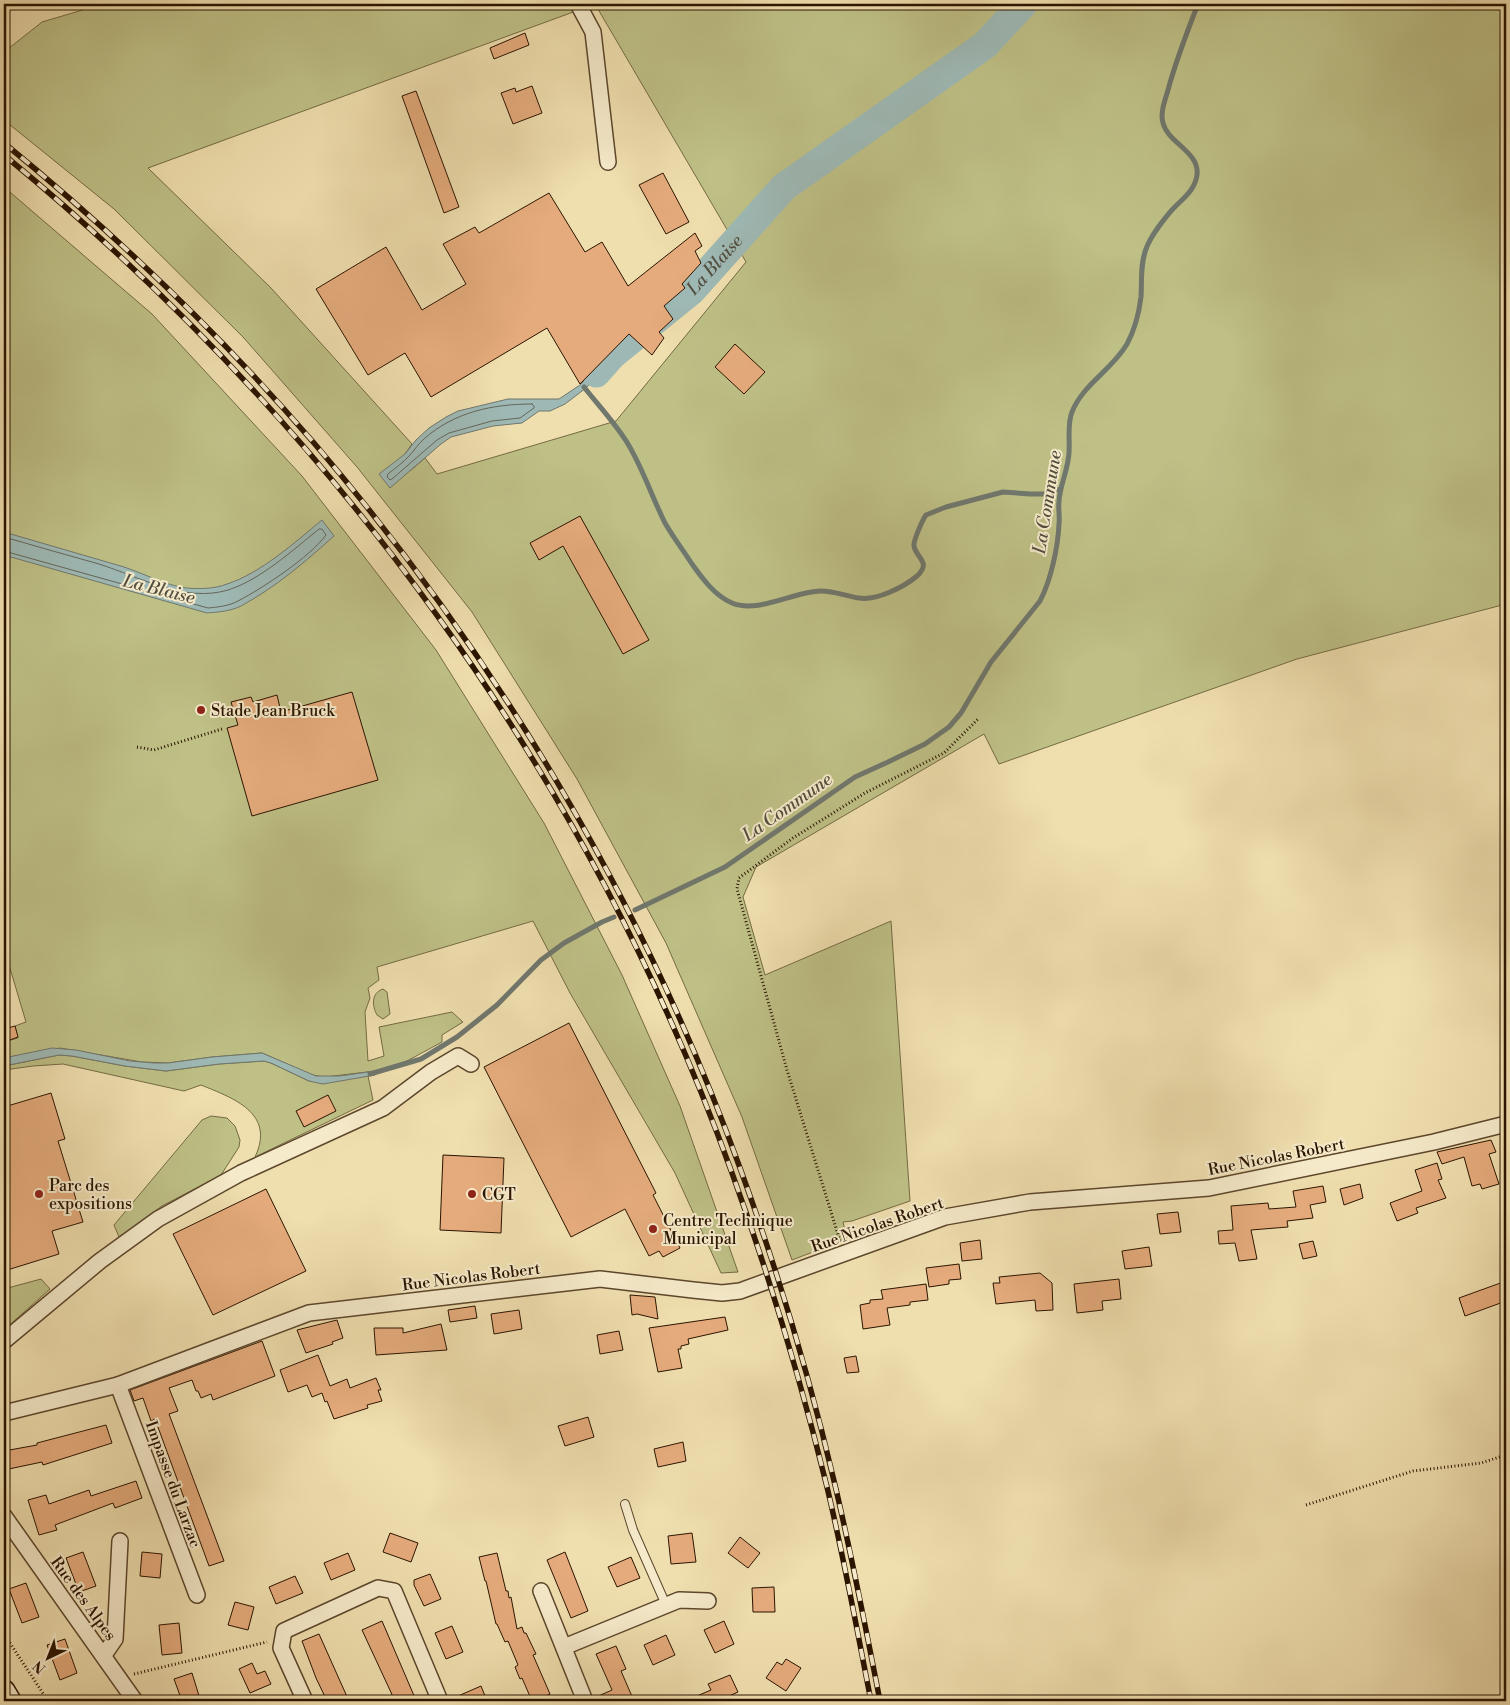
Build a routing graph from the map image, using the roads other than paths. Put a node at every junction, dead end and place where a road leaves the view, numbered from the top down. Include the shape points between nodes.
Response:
1 (578, 4) edge
2 (608, 162) dead end
3 (471, 1064) dead end
4 (1506, 1124) edge
5 (4, 1341) edge
6 (118, 1385) junction
7 (4, 1413) edge
8 (625, 1504) dead end
9 (4, 1516) edge
10 (120, 1541) dead end
11 (541, 1591) dead end
12 (196, 1595) dead end
13 (708, 1601) dead end
14 (666, 1605) junction
15 (564, 1647) junction
16 (104, 1655) junction
17 (4, 1691) edge
18 (10, 1701) edge
19 (135, 1701) edge
20 (305, 1701) edge
21 (440, 1701) edge
22 (583, 1701) edge

1 - 2 street via 593,32
3 - 5 street via 458,1056 383,1108 241,1173 158,1220 100,1261
4 - 6 street, Rue Nicolas Robert via 1209,1188 1030,1202 946,1217 740,1290 722,1292 600,1279 309,1313
6 - 7 street, Rue Nicolas Robert
6 - 12 street, Impasse du Larzac
8 - 14 lane
9 - 16 street, Rue des Alpes
10 - 16 street via 115,1639
11 - 15 street
13 - 14 street via 679,1600
14 - 15 street
15 - 22 street
16 - 19 street, Rue des Alpes
17 - 18 main road
20 - 21 street via 281,1648 284,1631 378,1588 394,1591

